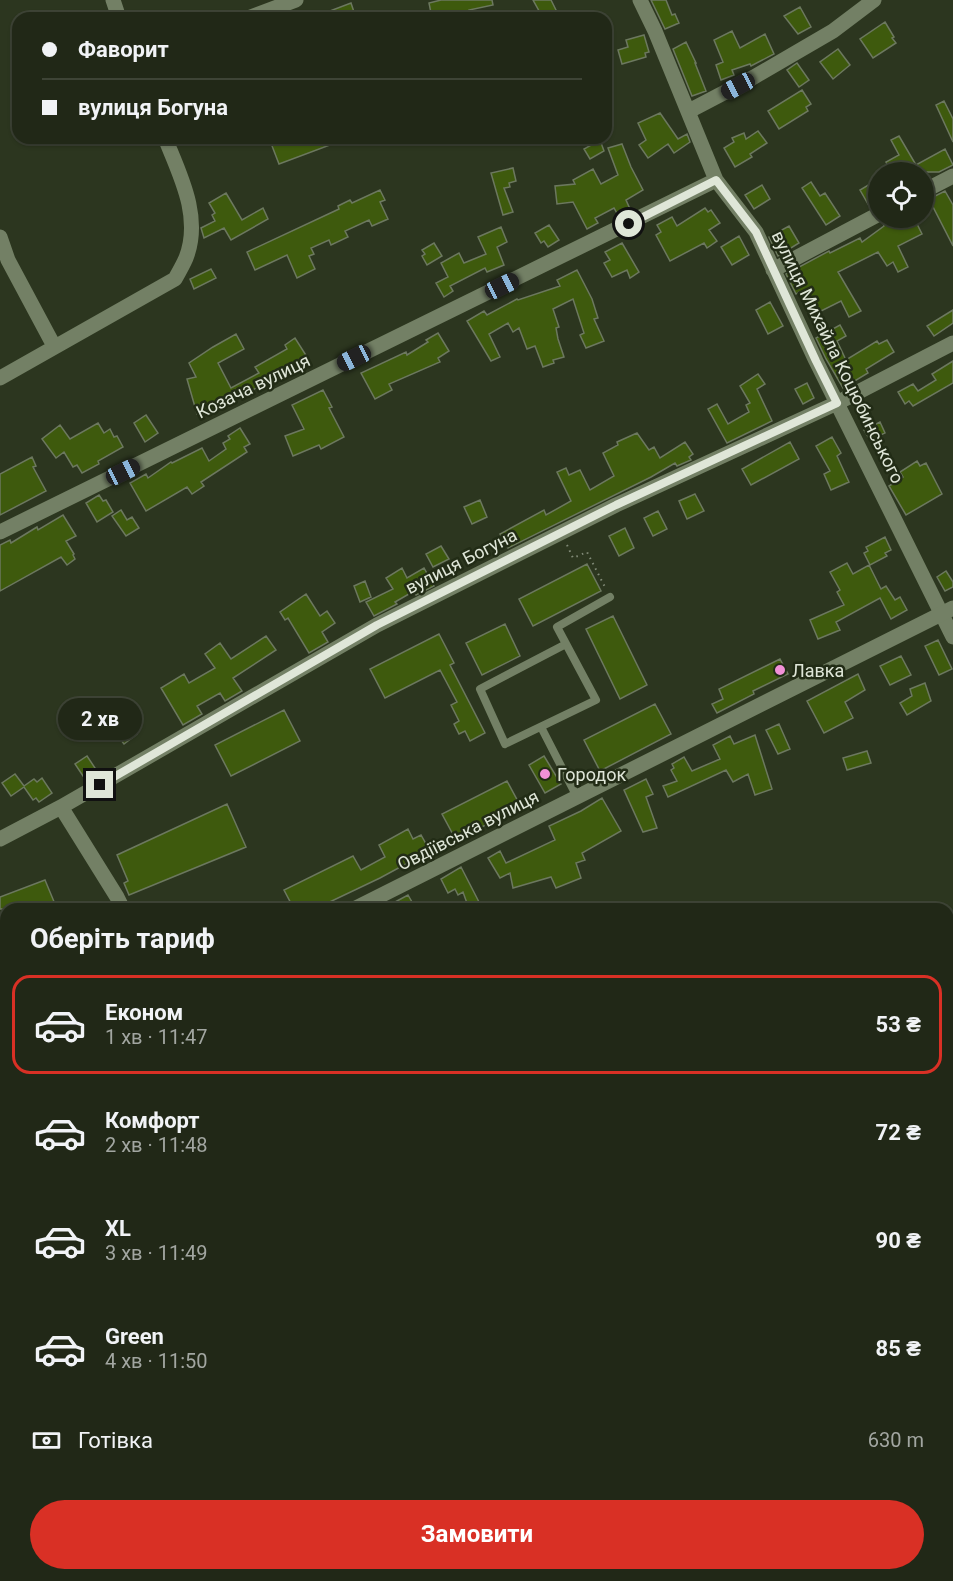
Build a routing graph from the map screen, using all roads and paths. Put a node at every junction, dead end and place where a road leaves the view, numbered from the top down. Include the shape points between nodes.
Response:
1 (296, 0) edge
2 (640, 0) edge
3 (874, 0) edge
4 (264, 12) edge
5 (689, 111) junction
6 (167, 144) edge
7 (953, 176) edge
8 (716, 180) junction
9 (934, 186) edge
10 (868, 220) edge
11 (0, 237) edge
12 (773, 270) junction
13 (953, 343) edge
14 (54, 346) junction
15 (0, 378) edge
16 (837, 403) junction
17 (0, 532) edge
18 (561, 533) junction
19 (610, 597) joint
20 (948, 611) edge
21 (953, 637) edge
22 (566, 644) junction
23 (541, 727) junction
24 (577, 797) junction
25 (61, 807) junction
26 (0, 839) edge
27 (120, 903) edge
28 (371, 903) edge

1 - 4 street
2 - 5 street, вулиця Михайла Коцюбинського
3 - 5 street via 833,31
5 - 8 street, вулиця Михайла Коцюбинського
6 - 14 street via 189,197 191,236 187,257 175,279
7 - 9 street
8 - 12 street, вулиця Михайла Коцюбинського via 756,232
8 - 17 street, Козача вулиця
10 - 12 street
11 - 14 street via 8,260
12 - 16 street, вулиця Михайла Коцюбинського
13 - 16 street, вулиця Богуна
14 - 15 street
16 - 18 street, вулиця Богуна
16 - 20 street, вулиця Михайла Коцюбинського
18 - 19 path via 573,558 587,552
18 - 25 street, вулиця Богуна via 377,625
19 - 22 lane via 557,627
20 - 21 street, вулиця Михайла Коцюбинського
20 - 24 street, Овдіївська вулиця
22 - 23 lane via 596,700
22 - 23 lane via 480,689 505,744
23 - 24 lane
24 - 28 street, Овдіївська вулиця
25 - 26 street, вулиця Богуна
25 - 27 street

